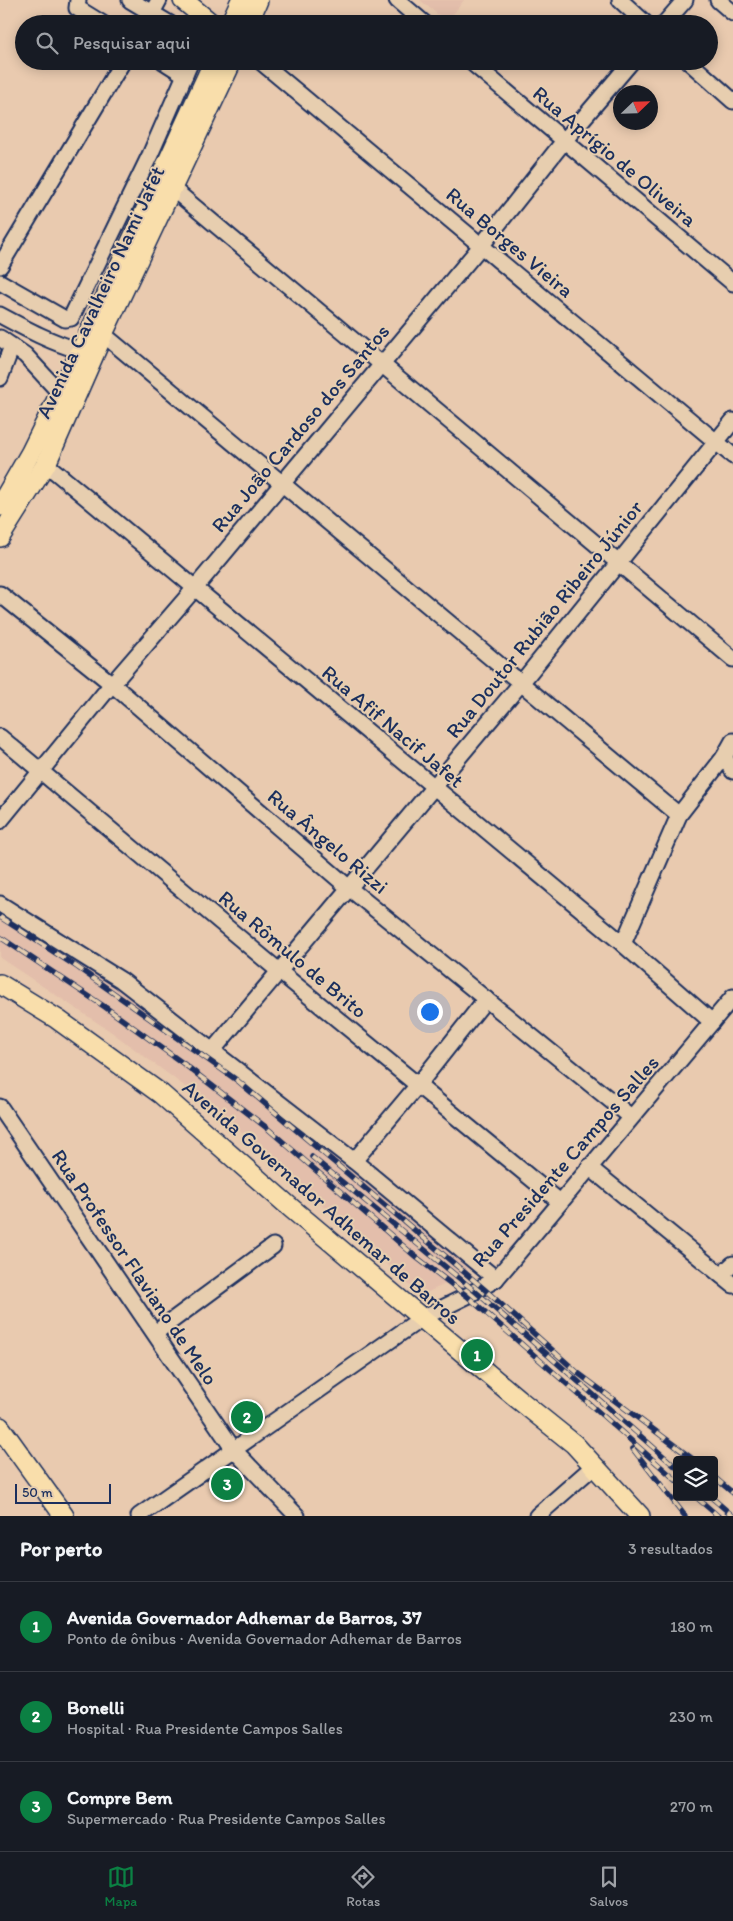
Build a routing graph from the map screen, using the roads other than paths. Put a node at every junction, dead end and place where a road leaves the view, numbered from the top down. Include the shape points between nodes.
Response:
1 (78, 0) edge
2 (130, 0) edge
3 (183, 0) edge
4 (241, 0) edge
5 (258, 0) edge
6 (397, 0) edge
7 (620, 0) edge
8 (685, 0) edge
9 (718, 0) edge
10 (152, 12) edge
11 (733, 14) edge
12 (88, 15) edge
13 (201, 15) edge
14 (234, 15) edge
15 (252, 15) edge
16 (414, 15) edge
17 (636, 15) edge
18 (672, 15) edge
19 (118, 70) edge
20 (187, 70) edge
21 (210, 70) edge
22 (228, 70) edge
23 (271, 70) edge
24 (481, 70) edge
25 (624, 70) edge
26 (698, 70) edge
27 (733, 101) edge
28 (564, 141) junction
29 (173, 189) junction
30 (481, 246) junction
31 (0, 266) edge
32 (0, 282) edge
33 (733, 283) edge
34 (0, 315) edge
35 (96, 332) junction
36 (6, 342) edge
37 (81, 351) junction
38 (381, 364) junction
39 (0, 378) edge
40 (60, 393) junction
41 (733, 421) edge
42 (716, 442) junction
43 (733, 456) edge
44 (46, 464) junction
45 (282, 482) junction
46 (0, 506) edge
47 (0, 537) edge
48 (618, 563) junction
49 (195, 588) junction
50 (0, 594) edge
51 (733, 659) edge
52 (522, 682) junction
53 (112, 684) junction
54 (0, 737) edge
55 (733, 741) edge
56 (724, 757) junction
57 (42, 770) junction
58 (733, 771) edge
59 (434, 788) junction
60 (680, 815) junction
61 (0, 821) edge
62 (350, 888) junction
63 (0, 904) edge
64 (623, 944) junction
65 (280, 972) junction
66 (0, 984) edge
67 (733, 997) edge
68 (486, 999) junction
69 (712, 1022) junction
70 (213, 1050) junction
71 (418, 1085) junction
72 (0, 1107) edge
73 (631, 1117) junction
74 (354, 1161) junction
75 (589, 1168) junction
76 (560, 1202) junction
77 (273, 1246) dead end
78 (733, 1264) edge
79 (721, 1275) junction
80 (496, 1279) junction
81 (733, 1285) edge
82 (422, 1318) junction
83 (155, 1333) junction
84 (0, 1427) edge
85 (234, 1450) junction
86 (595, 1465) junction
87 (64, 1516) edge
88 (139, 1516) edge
89 (297, 1516) edge
90 (537, 1516) edge
91 (640, 1516) edge

1 - 12 street via 77,8
2 - 10 street
3 - 13 main road
4 - 14 main road
5 - 15 main road
6 - 16 street
7 - 17 street
8 - 18 street
9 - 11 street
19 - 31 street
20 - 32 street via 71,318 65,319
21 - 35 main road, Avenida Cavalheiro Nami Jafet
22 - 29 main road, Avenida Cavalheiro Nami Jafet
23 - 30 street, Rua Borges Vieira
24 - 28 street, Rua Aprígio de Oliveira
25 - 28 street, Rua João Cardoso dos Santos
26 - 27 street
28 - 30 street, Rua João Cardoso dos Santos
28 - 33 street, Rua Aprígio de Oliveira
29 - 35 main road, Avenida Cavalheiro Nami Jafet
29 - 38 street
30 - 38 street, Rua João Cardoso dos Santos
30 - 42 street, Rua Borges Vieira
34 - 37 street via 34,334
35 - 37 main road, Avenida Cavalheiro Nami Jafet
35 - 44 main road, Avenida Cavalheiro Nami Jafet
35 - 45 street
36 - 39 street
36 - 40 street via 25,355
37 - 40 main road, Avenida Cavalheiro Nami Jafet
38 - 45 street, Rua João Cardoso dos Santos
38 - 48 street
40 - 46 main road, Avenida Cavalheiro Nami Jafet
41 - 42 street, Rua Doutor Rubião Ribeiro Júnior
42 - 43 street, Rua Borges Vieira
42 - 48 street, Rua Doutor Rubião Ribeiro Júnior
44 - 47 main road, Avenida Cavalheiro Nami Jafet
44 - 49 street, Rua Afif Nacif Jafet
45 - 49 street, Rua João Cardoso dos Santos
45 - 52 street
48 - 51 street
48 - 52 street, Rua Doutor Rubião Ribeiro Júnior
49 - 53 street, Rua João Cardoso dos Santos
49 - 59 street, Rua Afif Nacif Jafet
50 - 53 street, Rua Ângelo Rizzi
52 - 59 street, Rua Doutor Rubião Ribeiro Júnior
52 - 60 street
53 - 57 street, Rua João Cardoso dos Santos
53 - 62 street, Rua Ângelo Rizzi
54 - 57 street, Rua Rômulo de Brito
55 - 56 street
56 - 58 street
56 - 60 street
57 - 61 street, Rua João Cardoso dos Santos
57 - 65 street, Rua Rômulo de Brito
59 - 62 street, Rua Doutor Rubião Ribeiro Júnior
59 - 64 street, Rua Afif Nacif Jafet
60 - 64 street
62 - 65 street, Rua Doutor Rubião Ribeiro Júnior
62 - 68 street, Rua Ângelo Rizzi
63 - 70 street via 121,980
64 - 69 street, Rua Afif Nacif Jafet
65 - 70 street, Rua Doutor Rubião Ribeiro Júnior
65 - 71 street, Rua Rômulo de Brito
66 - 82 main road, Avenida Governador Adhemar de Barros via 57,1019 161,1094
67 - 69 street, Rua Presidente Campos Salles
68 - 71 street
68 - 73 street, Rua Ângelo Rizzi
69 - 73 street, Rua Presidente Campos Salles
70 - 74 street
71 - 74 street
71 - 76 street, Rua Rômulo de Brito
72 - 83 street, Rua Professor Flaviano de Melo
73 - 75 street, Rua Presidente Campos Salles
74 - 80 street
75 - 76 street, Rua Presidente Campos Salles
75 - 79 street
76 - 80 street, Rua Presidente Campos Salles
77 - 83 street
78 - 79 street
79 - 81 street
80 - 82 street, Rua Presidente Campos Salles
82 - 85 street, Rua Presidente Campos Salles
82 - 86 main road, Avenida Governador Adhemar de Barros via 560,1431
83 - 85 street, Rua Professor Flaviano de Melo
84 - 87 main road
85 - 88 street, Rua Presidente Campos Salles
85 - 89 street, Rua Professor Flaviano de Melo
86 - 90 street
86 - 91 main road, Avenida Governador Adhemar de Barros

